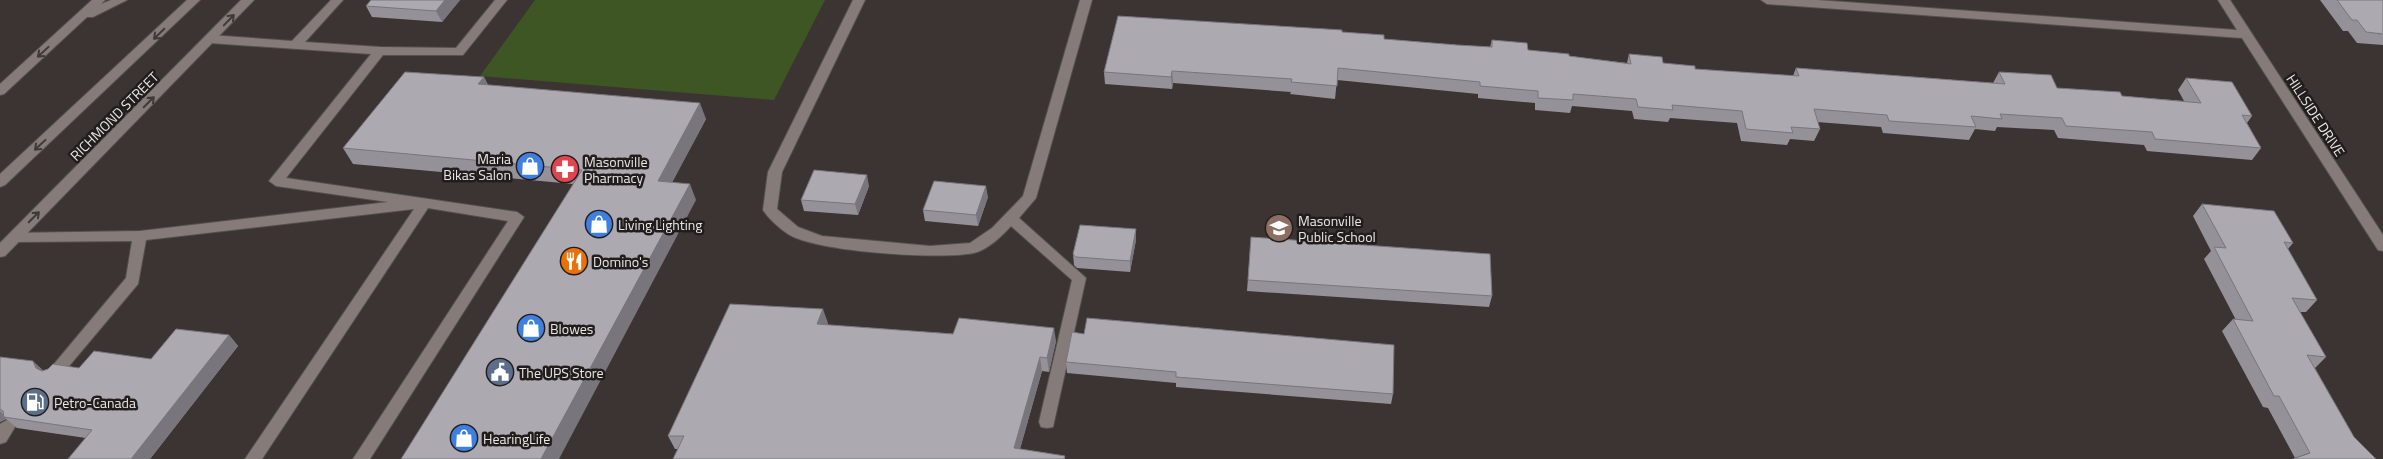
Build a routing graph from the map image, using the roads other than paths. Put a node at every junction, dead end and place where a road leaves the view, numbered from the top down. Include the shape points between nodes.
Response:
1 (99, 0) edge
2 (121, 0) edge
3 (194, 0) edge
4 (248, 0) edge
5 (337, 0) edge
6 (501, 0) edge
7 (859, 0) edge
8 (1086, 0) edge
9 (1767, 0) edge
10 (2224, 0) edge
11 (79, 18) junction
12 (2245, 34) junction
13 (210, 39) junction
14 (294, 46) junction
15 (380, 51) junction
16 (0, 92) edge
17 (0, 182) edge
18 (426, 203) junction
19 (1010, 218) junction
20 (140, 236) junction
21 (15, 237) junction
22 (2383, 246) edge
23 (0, 252) edge
24 (54, 374) edge
25 (1047, 422) dead end
26 (253, 459) edge
27 (361, 459) edge

1 - 11 street
2 - 11 street
3 -> 17 main road, RICHMOND STREET
13 -> 4 main road, RICHMOND STREET
5 - 14 main road
6 - 15 main road via 459,52
7 - 19 main road via 775,172 770,210 793,231 821,241 930,251 973,248 997,232
8 - 19 main road via 1029,198
9 - 12 main road
10 - 12 street, HILLSIDE DRIVE
11 -> 16 main road
12 - 22 street, HILLSIDE DRIVE
13 - 14 main road
21 -> 13 main road, RICHMOND STREET
14 - 15 main road
15 - 18 main road via 276,181
18 - 20 main road
18 - 26 main road
18 - 27 main road via 517,217
19 - 25 main road via 1079,278
20 - 21 main road
20 - 24 main road via 133,280
21 - 23 main road, RICHMOND STREET

